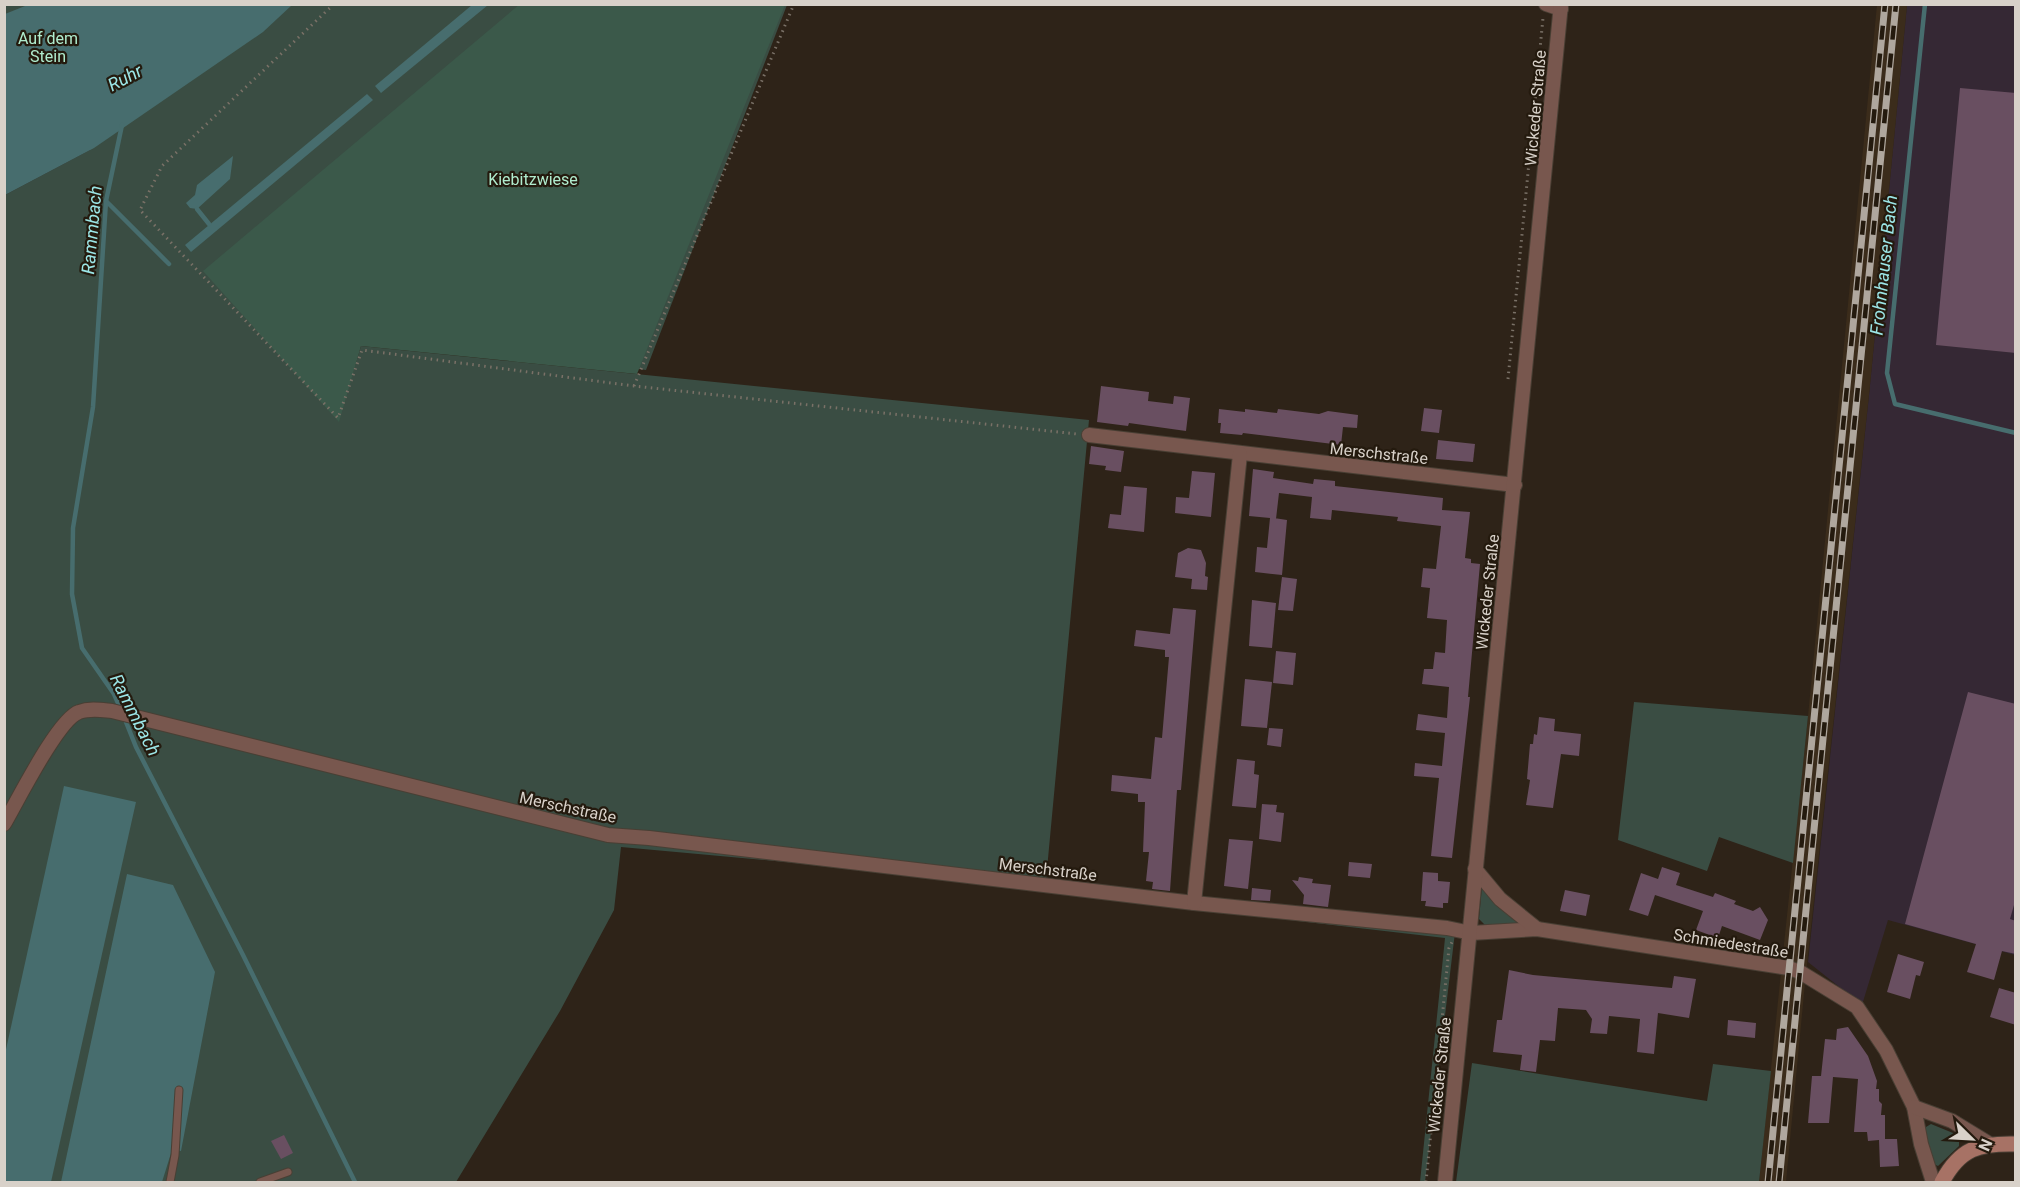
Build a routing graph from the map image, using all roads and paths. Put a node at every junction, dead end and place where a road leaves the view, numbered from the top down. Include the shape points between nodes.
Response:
1 (334, 4) edge
2 (794, 4) edge
3 (1546, 4) edge
4 (1561, 7) edge
5 (634, 386) junction
6 (1089, 435) joint
7 (1240, 454) junction
8 (1515, 485) junction
9 (4, 824) edge
10 (1475, 868) junction
11 (1194, 903) junction
12 (1537, 929) junction
13 (1456, 930) junction
14 (1471, 933) junction
15 (179, 1090) dead end
16 (1914, 1107) junction
17 (1988, 1143) junction
18 (2016, 1144) edge
19 (288, 1172) dead end
20 (170, 1182) edge
21 (260, 1182) edge
22 (1426, 1182) edge
23 (1445, 1182) edge
24 (1933, 1182) edge
25 (1942, 1182) edge

1 - 5 path via 162,166 140,210 338,418 362,350
2 - 5 path
3 - 4 street
4 - 8 street, Wickeder Straße
5 - 6 path
6 - 7 street, Merschstraße
7 - 8 street, Merschstraße
7 - 11 street
8 - 10 street, Wickeder Straße
9 - 11 street, Merschstraße via 57,733 77,712 94,709 608,835
10 - 12 street via 1500,899
10 - 14 street, Wickeder Straße
11 - 13 street, Merschstraße
12 - 14 street, Schmiedestraße
12 - 16 street, Schmiedestraße via 1800,972 1857,1007 1886,1050
13 - 14 street, Merschstraße
13 - 22 path via 1449,948
14 - 23 street, Wickeder Straße
15 - 20 lane
16 - 17 street via 1952,1121
16 - 24 street, Schmiedestraße
17 - 18 main road
17 - 25 main road via 1960,1158
19 - 21 lane

